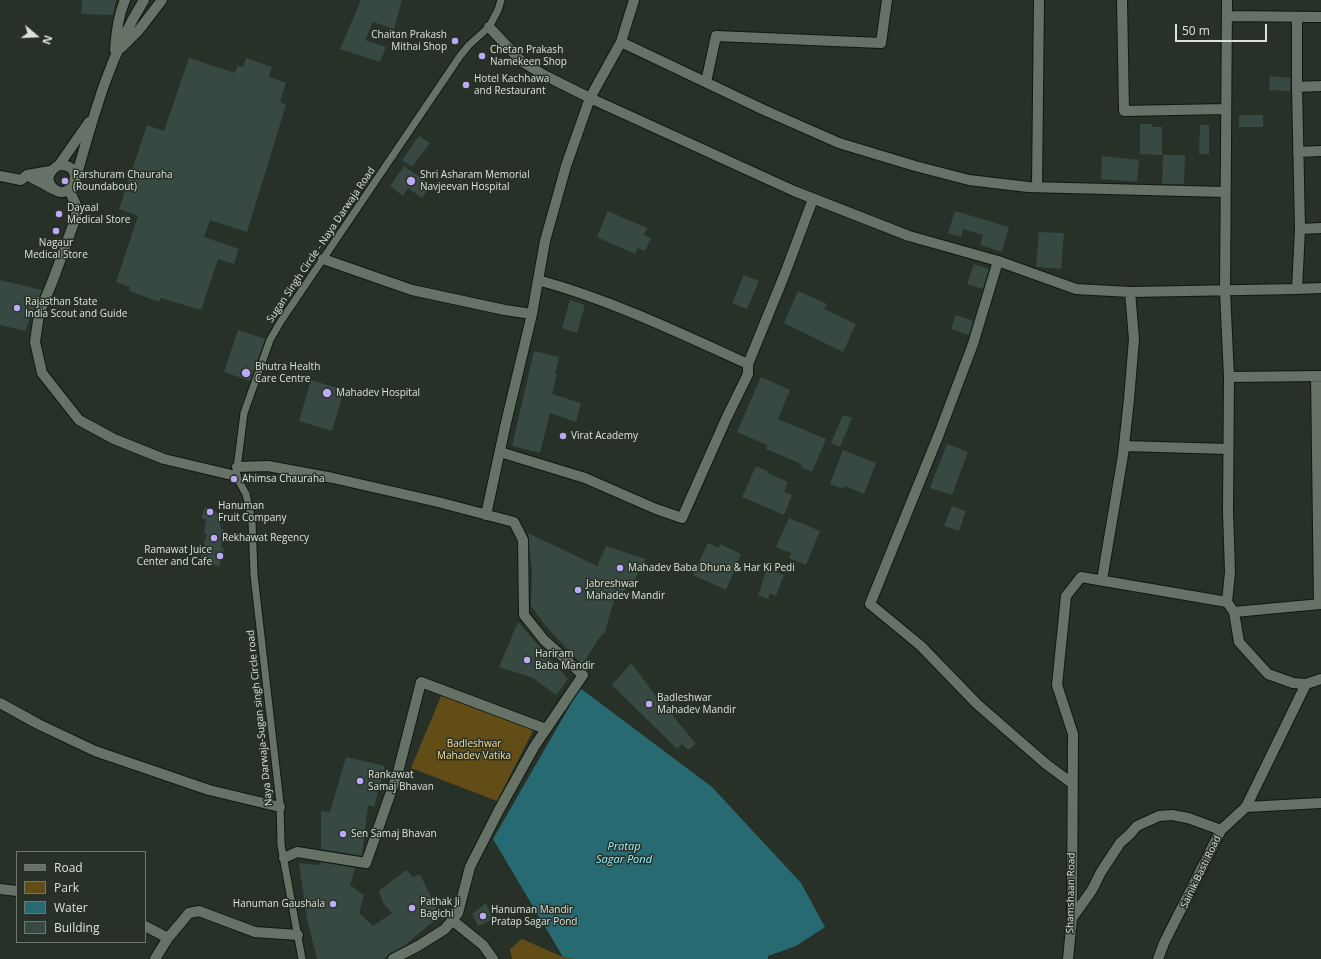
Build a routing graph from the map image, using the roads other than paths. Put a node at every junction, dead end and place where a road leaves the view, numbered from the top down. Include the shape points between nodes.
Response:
1 (125, 0) edge
2 (144, 0) edge
3 (162, 0) edge
4 (501, 0) edge
5 (634, 0) edge
6 (887, 0) edge
7 (1039, 0) edge
8 (1122, 0) edge
9 (1227, 0) edge
10 (1227, 16) junction
11 (1297, 17) junction
12 (1321, 17) edge
13 (489, 27) junction
14 (621, 42) junction
15 (115, 54) junction
16 (706, 82) junction
17 (1321, 86) edge
18 (1297, 87) junction
19 (590, 98) junction
20 (1226, 109) junction
21 (95, 114) junction
22 (1298, 152) junction
23 (1321, 152) edge
24 (54, 168) junction
25 (0, 176) edge
26 (27, 176) junction
27 (72, 185) junction
28 (1037, 187) junction
29 (53, 189) junction
30 (1225, 192) junction
31 (813, 198) junction
32 (1321, 228) edge
33 (1300, 229) junction
34 (323, 259) junction
35 (998, 261) junction
36 (538, 280) junction
37 (1321, 288) edge
38 (1297, 289) junction
39 (1224, 290) junction
40 (1130, 292) junction
41 (532, 314) junction
42 (748, 364) junction
43 (1319, 376) edge
44 (1229, 377) junction
45 (1124, 446) junction
46 (1228, 449) junction
47 (500, 452) junction
48 (1319, 462) edge
49 (236, 472) junction
50 (486, 515) junction
51 (1102, 580) junction
52 (1227, 602) junction
53 (1320, 604) edge
54 (1234, 612) junction
55 (1321, 679) edge
56 (1306, 684) junction
57 (0, 703) edge
58 (546, 729) junction
59 (1073, 784) junction
60 (1321, 803) edge
61 (280, 807) junction
62 (1246, 807) junction
63 (1221, 830) junction
64 (284, 858) junction
65 (0, 889) edge
66 (16, 891) edge
67 (1072, 918) junction
68 (452, 920) junction
69 (146, 927) edge
70 (298, 935) junction
71 (168, 938) junction
72 (155, 959) edge
73 (302, 959) edge
74 (393, 959) edge
75 (493, 959) edge
76 (1068, 959) edge
77 (1158, 959) edge

1 - 15 street via 120,10
2 - 15 street
3 - 15 street via 139,30
4 - 13 lane
5 - 14 street
6 - 16 street via 881,43 716,36
7 - 28 street
8 - 20 street via 1124,111
9 - 10 street
10 - 11 street
10 - 20 street
11 - 12 street
11 - 18 street
13 - 19 street via 522,62
13 - 34 lane, Sugan Singh Circle - Naya Darwaja Road via 460,56
14 - 16 street
14 - 19 street
15 - 21 street
16 - 28 street via 838,143 968,180
17 - 18 street
18 - 22 street
19 - 31 street
19 - 36 street via 566,166 545,241
20 - 30 street
21 - 24 street
21 - 27 street
22 - 23 street
22 - 33 street
24 - 26 street
24 - 27 street via 71,169 75,176
24 - 29 street via 48,181
25 - 26 street via 21,180
26 - 29 street
27 - 29 street via 60,192
27 - 49 street via 77,207 76,217 39,314 35,342 42,373 79,420 114,439 164,459
28 - 30 street
30 - 39 street
31 - 35 street via 909,236
31 - 42 street
32 - 33 street
33 - 38 street
34 - 41 street via 412,290
34 - 49 lane, Sugan Singh Circle - Naya Darwaja Road via 270,340 244,413
35 - 40 street via 1076,289
35 - 59 street via 973,344 870,604 921,646 977,704
36 - 41 street
36 - 42 street via 619,307
37 - 38 street
38 - 39 street
39 - 40 street
39 - 44 street
40 - 45 street via 1134,339
41 - 47 street
42 - 47 street via 748,374 682,518 585,478
43 - 44 street
43 - 48 street
44 - 46 street
45 - 46 street
45 - 51 street
46 - 52 street via 1230,572
47 - 50 street
48 - 53 street
49 - 50 street via 268,466 326,476
49 - 61 lane, Naya Darwaja-Sugan singh Circle road via 246,494 252,521 254,575
50 - 58 street via 514,522 523,540 524,615 544,640 584,675
51 - 52 street
51 - 59 street, Shamshaan Road via 1081,577 1066,596 1057,686 1073,734
52 - 54 street
53 - 54 street
54 - 56 street via 1239,642 1268,674 1293,683
55 - 56 street
56 - 62 street, Sainik Basti Road
57 - 61 street via 95,751 209,790
58 - 64 street via 421,682 398,772 366,863 298,852
58 - 68 street via 499,810 470,867 458,913
59 - 67 street, Shamshaan Road
60 - 62 street
61 - 64 lane, Naya Darwaja-Sugan singh Circle road
62 - 63 street, Sainik Basti Road
63 - 67 street via 1172,815 1159,816 1137,826 1120,843
63 - 77 street, Sainik Basti Road
64 - 70 lane, Naya Darwaja-Sugan singh Circle road
65 - 66 street
67 - 76 street, Shamshaan Road
68 - 74 street via 445,930
68 - 75 street via 483,945
69 - 71 street
70 - 71 street via 255,932 199,911 189,913
70 - 73 lane, Naya Darwaja-Sugan singh Circle road
71 - 72 street

